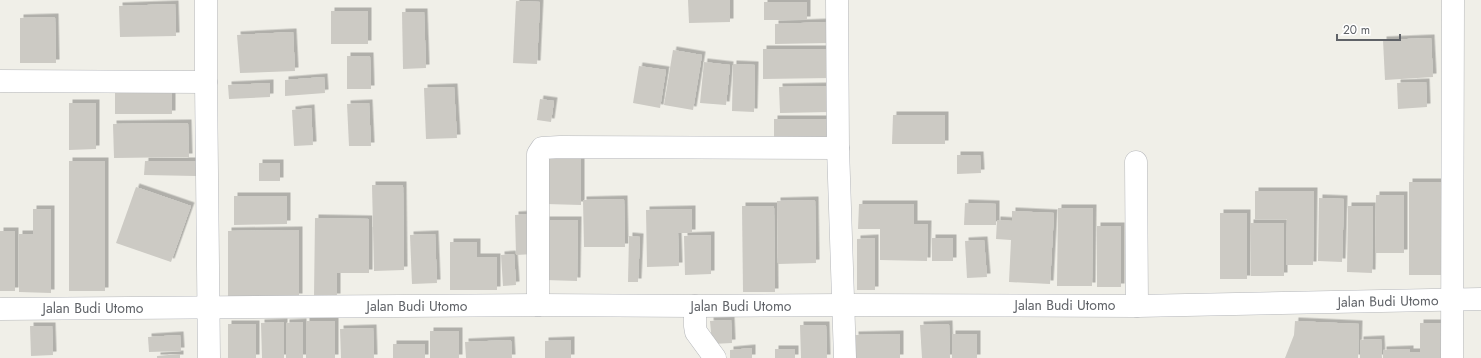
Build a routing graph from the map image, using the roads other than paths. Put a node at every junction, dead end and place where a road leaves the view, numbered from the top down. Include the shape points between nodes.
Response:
1 (206, 0) edge
2 (837, 0) edge
3 (1453, 0) edge
4 (0, 81) edge
5 (206, 82) junction
6 (838, 148) junction
7 (1136, 162) dead end
8 (1453, 299) junction
9 (1481, 299) edge
10 (538, 305) junction
11 (844, 305) junction
12 (695, 306) junction
13 (1137, 306) junction
14 (207, 308) junction
15 (0, 309) edge
16 (209, 358) edge
17 (715, 358) edge
18 (845, 358) edge
19 (1452, 358) edge

1 - 5 street
2 - 6 street
3 - 8 street
4 - 5 street
5 - 14 street
6 - 10 street via 542,148 538,154
6 - 11 street
7 - 13 street
8 - 9 street, Jalan Budi Utomo
8 - 13 street, Jalan Budi Utomo
8 - 19 street
10 - 12 street, Jalan Budi Utomo
10 - 14 street, Jalan Budi Utomo
11 - 12 street, Jalan Budi Utomo
11 - 13 street, Jalan Budi Utomo
11 - 18 street
12 - 17 street via 696,332
14 - 15 street, Jalan Budi Utomo
14 - 16 street

